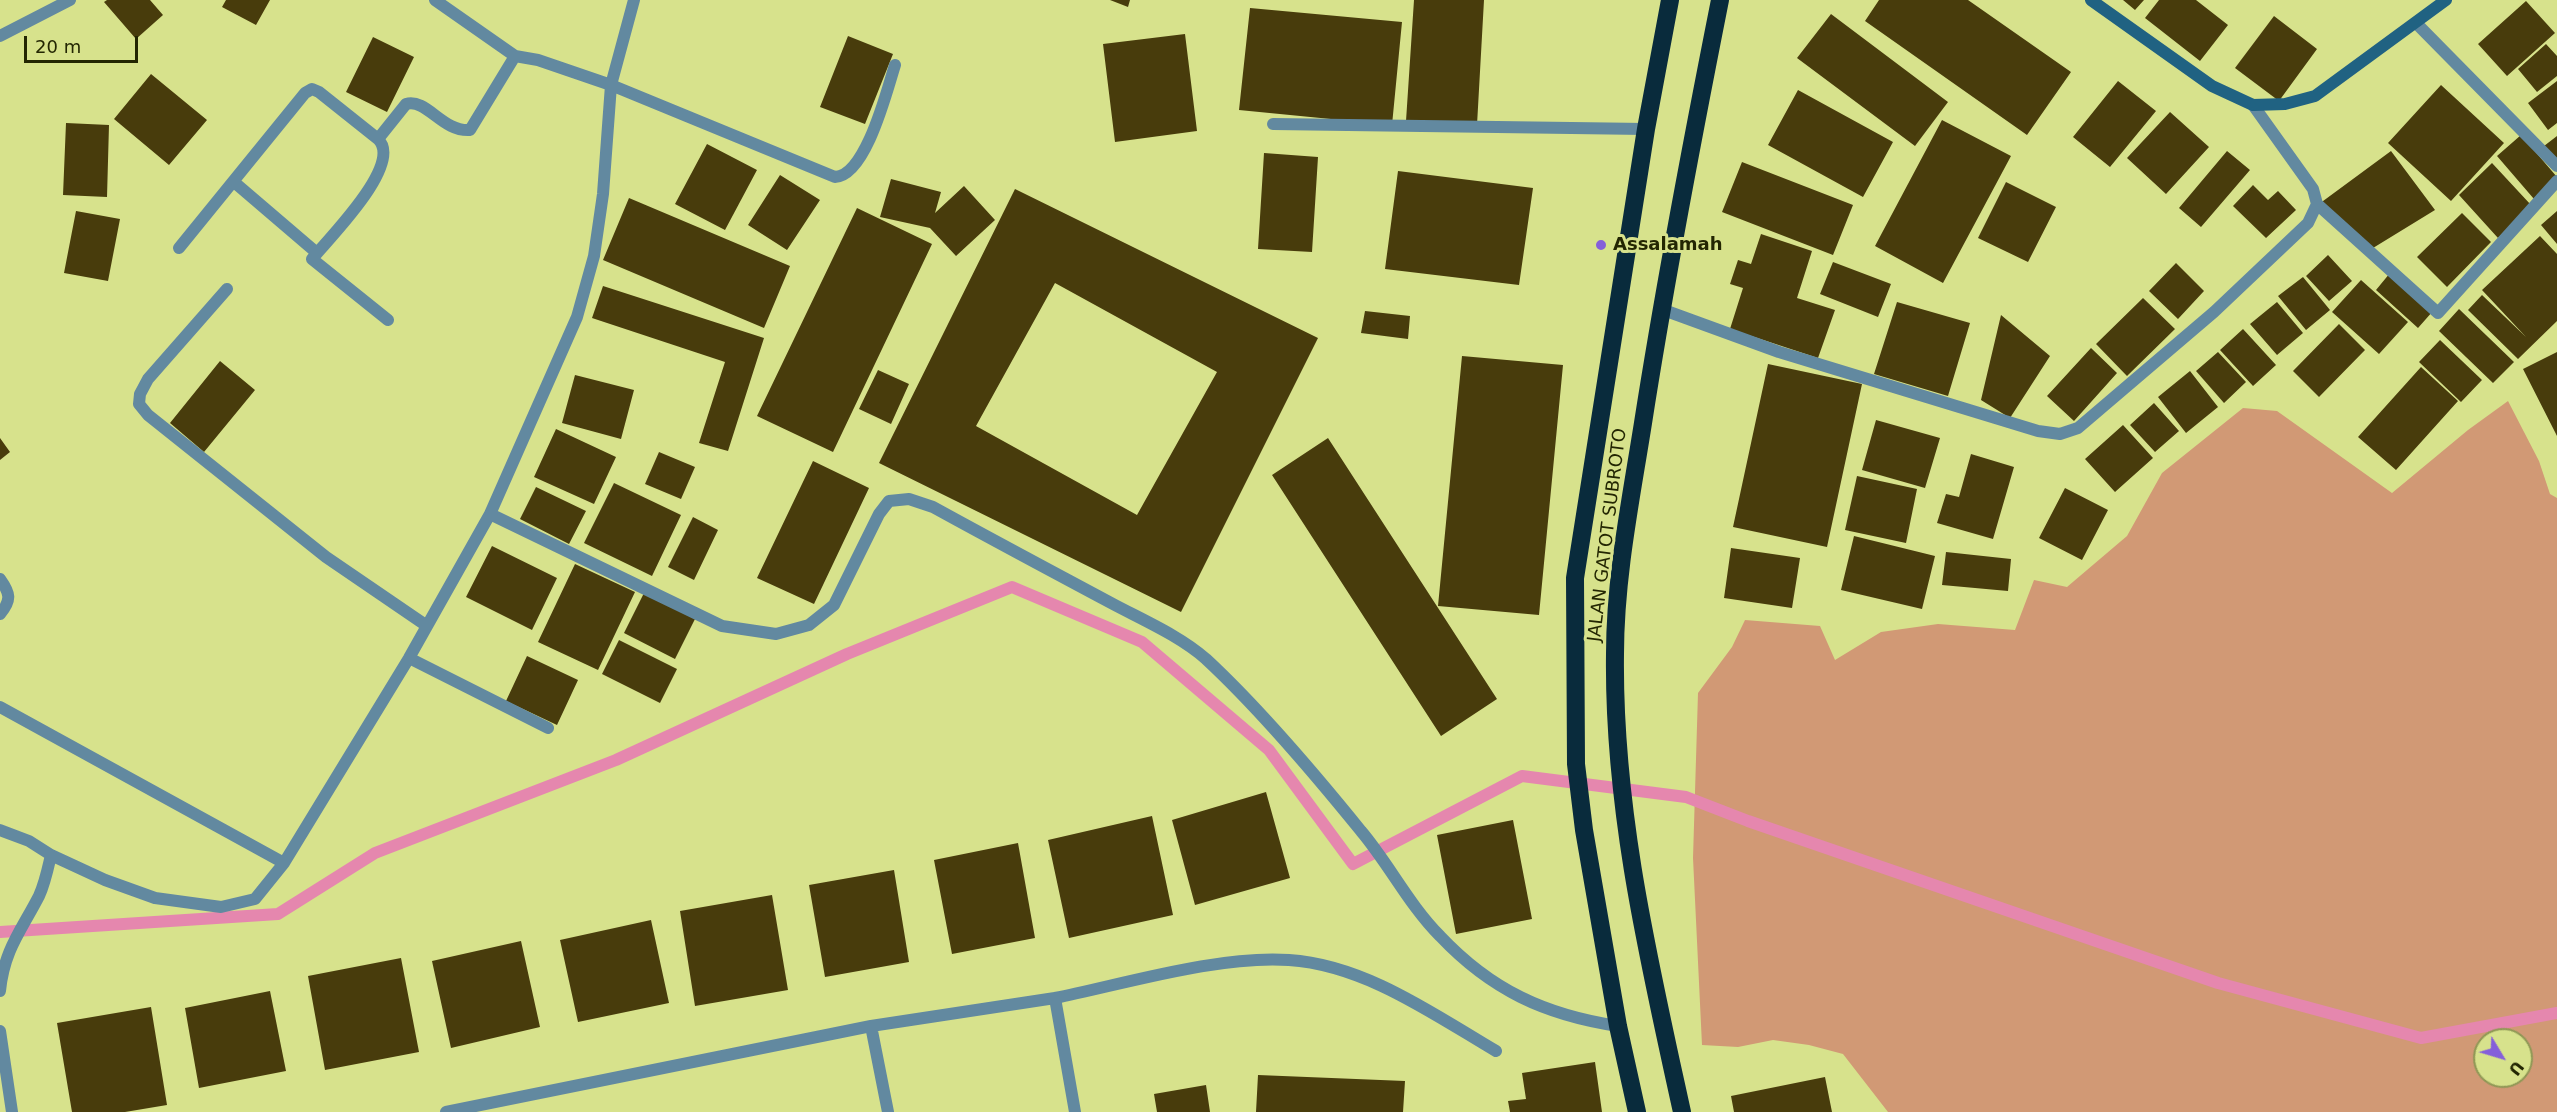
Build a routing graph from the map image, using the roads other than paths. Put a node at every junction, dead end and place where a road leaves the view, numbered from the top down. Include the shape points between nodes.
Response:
1 (70, 0) edge
2 (435, 0) edge
3 (634, 0) edge
4 (1670, 0) edge
5 (1720, 0) edge
6 (2091, 0) edge
7 (2446, 0) edge
8 (2416, 23) junction
9 (0, 36) edge
10 (515, 56) junction
11 (895, 65) dead end
12 (611, 85) junction
13 (2253, 105) junction
14 (1273, 124) dead end
15 (1646, 129) junction
16 (378, 139) junction
17 (2557, 166) edge
18 (2557, 181) edge
19 (234, 182) junction
20 (2317, 204) junction
21 (179, 248) dead end
22 (317, 253) junction
23 (227, 289) dead end
24 (1661, 309) junction
25 (388, 320) dead end
26 (490, 514) junction
27 (0, 579) edge
28 (0, 614) edge
29 (428, 626) junction
30 (409, 658) junction
31 (0, 707) edge
32 (548, 728) dead end
33 (0, 830) edge
34 (51, 855) junction
35 (284, 864) junction
36 (0, 991) edge
37 (1055, 998) junction
38 (871, 1026) junction
39 (1618, 1026) junction
40 (0, 1031) edge
41 (1497, 1051) dead end
42 (452, 1111) edge
43 (12, 1112) edge
44 (888, 1112) edge
45 (1075, 1112) edge
46 (1637, 1112) edge
47 (1682, 1112) edge

1 - 9 street
2 - 10 street
3 - 12 street
4 - 15 highway, JALAN GATOT SUBROTO
5 - 24 highway, JALAN GATOT SUBROTO
6 - 13 main road via 2212,86
7 - 8 main road
8 - 13 main road via 2314,96 2285,104
8 - 17 street
10 - 12 street
10 - 16 street via 470,130 448,126 412,102 406,104
11 - 12 street via 872,135 849,173 839,177
12 - 26 street via 594,256 577,317
13 - 20 street via 2313,189
14 - 15 street
15 - 39 highway, JALAN GATOT SUBROTO via 1575,578 1576,764
16 - 19 street via 312,89
16 - 22 street via 383,143 385,158 375,180
18 - 20 street via 2438,313
19 - 21 street
19 - 22 street
20 - 24 street via 2308,223 2214,312 2078,428 2060,434 2038,431 1779,352
22 - 25 street via 312,259
23 - 29 street via 148,379 139,404 326,557
24 - 47 highway, JALAN GATOT SUBROTO via 1620,580 1615,652 1624,825
26 - 29 street
26 - 39 street via 722,626 776,634 809,625 834,604 889,501 909,499 933,507 1157,628 1204,658 1254,708 1363,833 1439,936 1472,966 1509,993 1542,1009
27 - 28 street via 10,599
29 - 30 street
30 - 32 street
30 - 35 street
31 - 35 street
33 - 34 street
34 - 35 street via 155,898 221,907 255,899
34 - 36 street via 39,895 2,965
37 - 38 street
37 - 41 street via 1191,969 1255,960 1290,960 1375,983
37 - 45 street
38 - 42 street
38 - 44 street
39 - 46 highway, JALAN GATOT SUBROTO
40 - 43 street

